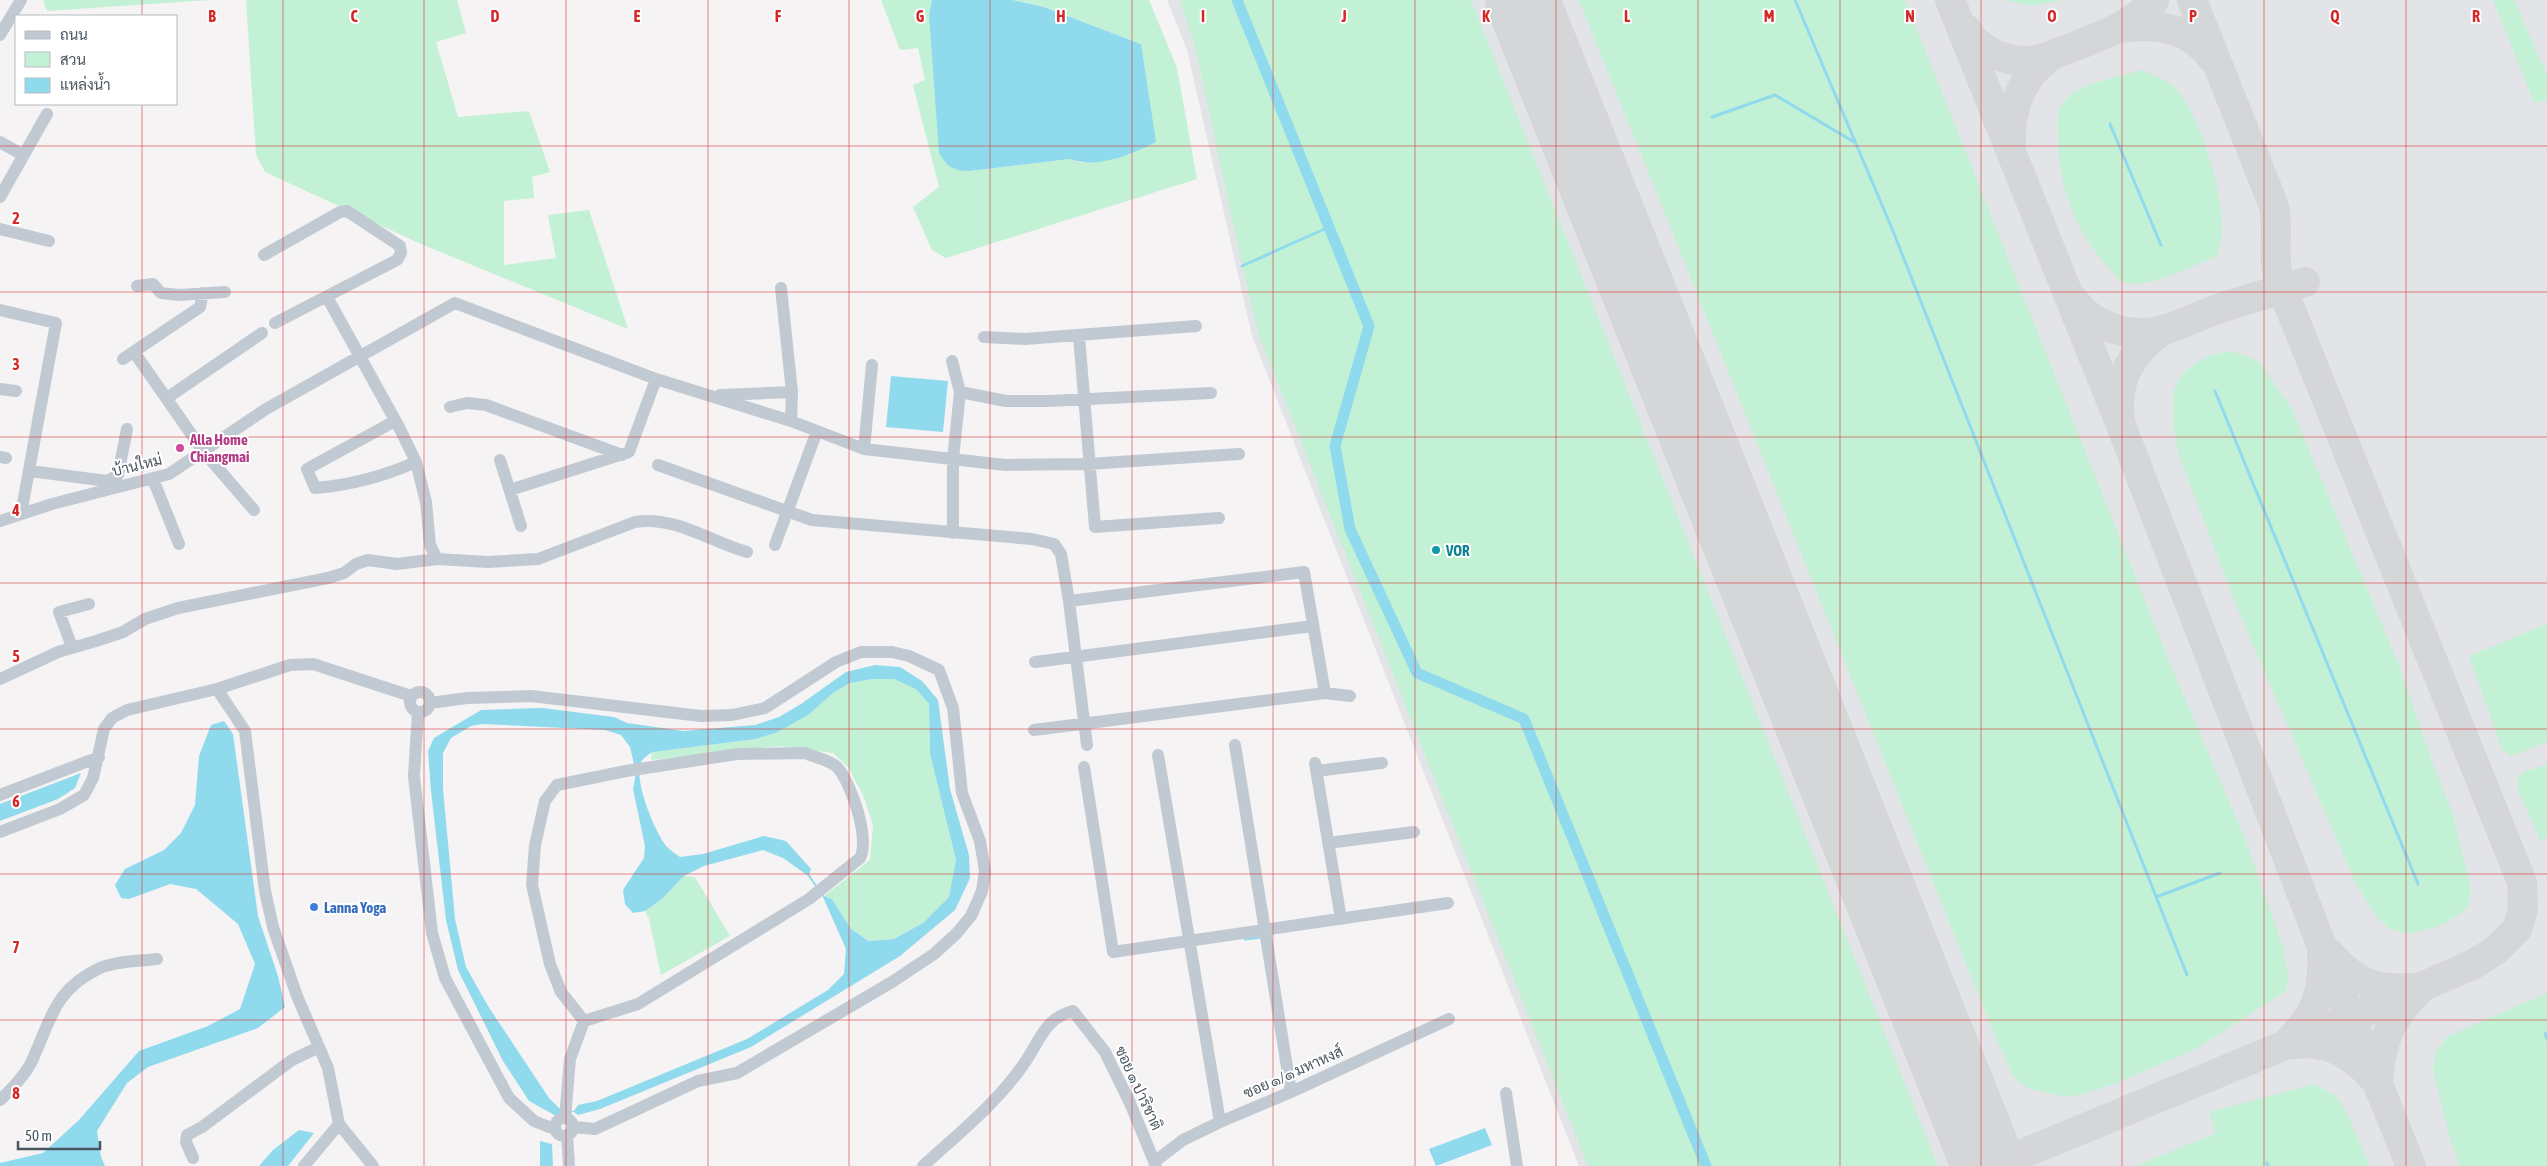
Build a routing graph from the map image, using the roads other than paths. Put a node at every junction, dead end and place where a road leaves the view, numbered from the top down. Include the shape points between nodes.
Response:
1 (21, 0) edge
2 (0, 35) edge
3 (47, 114) dead end
4 (0, 142) edge
5 (23, 155) junction
6 (0, 197) edge
7 (0, 229) edge
8 (49, 241) dead end
9 (264, 255) dead end
10 (137, 286) dead end
11 (781, 288) dead end
12 (225, 292) dead end
13 (203, 293) junction
14 (327, 296) junction
15 (0, 310) edge
16 (275, 323) dead end
17 (1196, 326) dead end
18 (262, 332) dead end
19 (984, 337) dead end
20 (1078, 337) junction
21 (360, 358) junction
22 (952, 361) dead end
23 (872, 365) dead end
24 (656, 379) junction
25 (0, 389) edge
26 (16, 391) dead end
27 (792, 392) junction
28 (960, 392) junction
29 (1211, 393) dead end
30 (711, 396) junction
31 (167, 398) junction
32 (1084, 399) junction
33 (450, 407) dead end
34 (395, 421) junction
35 (791, 421) junction
36 (127, 429) dead end
37 (817, 432) junction
38 (864, 449) junction
39 (204, 451) junction
40 (1239, 454) dead end
41 (622, 455) junction
42 (953, 459) junction
43 (500, 460) dead end
44 (416, 462) junction
45 (1088, 464) junction
46 (658, 465) dead end
47 (30, 471) junction
48 (153, 479) junction
49 (510, 490) junction
50 (254, 510) dead end
51 (786, 511) junction
52 (21, 514) junction
53 (1219, 518) dead end
54 (0, 522) edge
55 (521, 526) dead end
56 (953, 533) junction
57 (178, 544) dead end
58 (775, 545) dead end
59 (747, 552) dead end
60 (436, 560) junction
61 (1069, 601) junction
62 (89, 604) dead end
63 (1313, 626) junction
64 (72, 647) junction
65 (1075, 657) junction
66 (1035, 662) dead end
67 (0, 679) edge
68 (218, 690) junction
69 (1325, 693) junction
70 (411, 696) junction
71 (1350, 696) dead end
72 (430, 703) junction
73 (418, 712) junction
74 (1085, 724) junction
75 (1034, 730) dead end
76 (1087, 745) dead end
77 (1235, 745) dead end
78 (1158, 755) dead end
79 (100, 757) junction
80 (1382, 763) dead end
81 (1084, 767) dead end
82 (0, 795) edge
83 (0, 832) edge
84 (1414, 832) dead end
85 (1328, 843) junction
86 (1448, 903) dead end
87 (1341, 919) junction
88 (1265, 930) junction
89 (1189, 941) junction
90 (157, 959) dead end
91 (1449, 1019) dead end
92 (584, 1021) junction
93 (319, 1047) junction
94 (1291, 1092) junction
95 (1506, 1093) dead end
96 (0, 1100) edge
97 (565, 1121) junction
98 (1220, 1122) junction
99 (339, 1124) junction
100 (193, 1158) dead end
101 (1155, 1164) edge
102 (304, 1166) edge
103 (373, 1166) edge
104 (569, 1166) edge
105 (923, 1166) edge
106 (1517, 1166) edge

1 - 2 street
3 - 5 street
4 - 5 street
5 - 6 street
7 - 8 street
9 - 14 street via 340,212 346,212 400,246 397,260
10 - 13 street via 153,284 161,293 170,294
11 - 27 street
12 - 13 street
13 - 31 street via 200,306 128,355
14 - 16 street
14 - 21 street
15 - 47 street via 56,323
17 - 20 street
18 - 31 street
19 - 20 street
20 - 32 street
21 - 24 street, บ้านใหม่ via 455,303
21 - 34 street
21 - 39 street, บ้านใหม่ via 266,409
22 - 28 street
23 - 38 street
24 - 30 street
24 - 41 street via 630,452
25 - 26 street
27 - 30 street
27 - 35 street
28 - 32 street via 1006,401
28 - 42 street
29 - 32 street
30 - 35 street
31 - 39 street
32 - 45 street
33 - 41 street via 467,403 486,405
34 - 44 street
34 - 44 street via 307,469 315,488 349,486 382,477
35 - 37 street
36 - 47 street via 118,475 107,481
37 - 38 street
37 - 51 street
38 - 42 street
39 - 48 street, บ้านใหม่ via 169,474
39 - 50 street
40 - 45 street
41 - 49 street
42 - 45 street via 1005,465
42 - 56 street
43 - 49 street
44 - 60 street via 426,502 430,545
45 - 53 street via 1095,527
46 - 51 street
47 - 52 street
48 - 52 street, บ้านใหม่ via 120,485
48 - 57 street
49 - 55 street
51 - 56 street via 812,520
51 - 58 street
52 - 54 street, บ้านใหม่
56 - 61 street via 1032,539 1054,544 1060,554
59 - 60 street via 674,524 651,519 635,522 538,559 488,562
60 - 64 street via 397,564 368,560 328,578 178,608 145,619 123,632
61 - 63 street via 1304,572
61 - 65 street
62 - 64 street via 59,612
63 - 65 street
63 - 69 street
64 - 67 street
65 - 66 street
65 - 74 street
68 - 70 street via 290,665 313,664
68 - 79 street via 119,713 104,729
68 - 93 street via 245,731 273,927
69 - 71 street
69 - 74 street
70 - 72 street via 417,692 425,693
70 - 73 street via 409,704
72 - 73 street via 426,710
72 - 97 street via 531,696 701,716 732,716 765,708 836,662 861,652 878,650 909,656 939,670 953,708 962,793 980,841 986,871 982,891 971,916 956,934 934,954 892,982 737,1073 698,1081 595,1129
73 - 97 street via 414,776 432,933 445,978 510,1098 534,1121 549,1127
74 - 75 street
74 - 76 street
77 - 88 street
78 - 89 street
79 - 82 street
79 - 83 street via 90,788 84,795 60,809
80 - 85 street via 1316,767
81 - 89 street via 1113,952
84 - 85 street
85 - 87 street
86 - 87 street
87 - 88 street
88 - 89 street
88 - 94 street
89 - 98 street
90 - 96 street via 102,967 74,984 56,1005 35,1056
91 - 94 street, ซอย ๑/๑ มหาหงส์
92 - 92 street via 560,992 550,964 532,885 535,845 545,801 558,785 737,754 805,753 836,765 851,790 864,839 860,858 809,899 638,1004
92 - 97 street via 570,1059
93 - 99 street via 328,1068
93 - 100 street via 292,1060 208,1124 187,1135 186,1142
94 - 98 street, ซอย ๑/๑ มหาหงส์
95 - 106 street
97 - 104 street
98 - 101 street, ซอย ๑/๑ มหาหงส์ via 1183,1140
99 - 102 street
99 - 103 street
101 - 105 street, ซอย ๑ ปาริชาติ via 1105,1052 1073,1011 1060,1014 1041,1034 1001,1094

